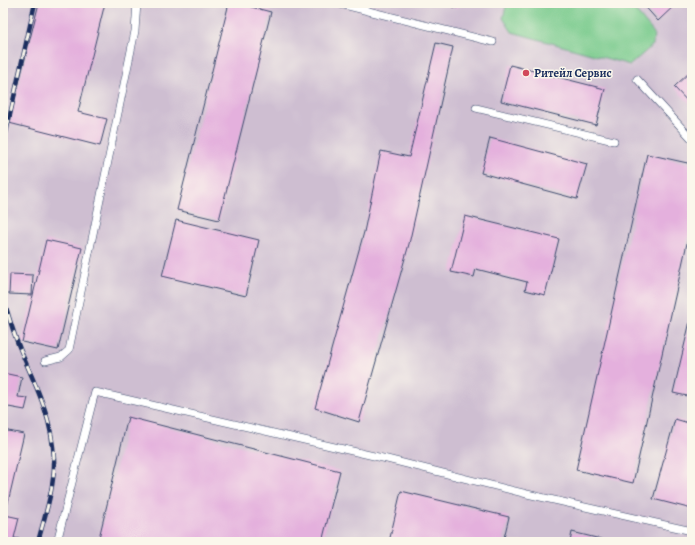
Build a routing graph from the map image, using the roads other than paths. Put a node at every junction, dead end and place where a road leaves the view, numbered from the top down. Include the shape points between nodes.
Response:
1 (137, 3) edge
2 (336, 3) edge
3 (492, 42) dead end
4 (637, 79) dead end
5 (476, 108) dead end
6 (692, 139) edge
7 (614, 141) dead end
8 (46, 361) dead end
9 (692, 532) edge
10 (57, 542) edge

1 - 8 lane via 135,31 69,350 61,357
2 - 3 lane
4 - 6 lane
5 - 7 lane
9 - 10 lane via 95,392

